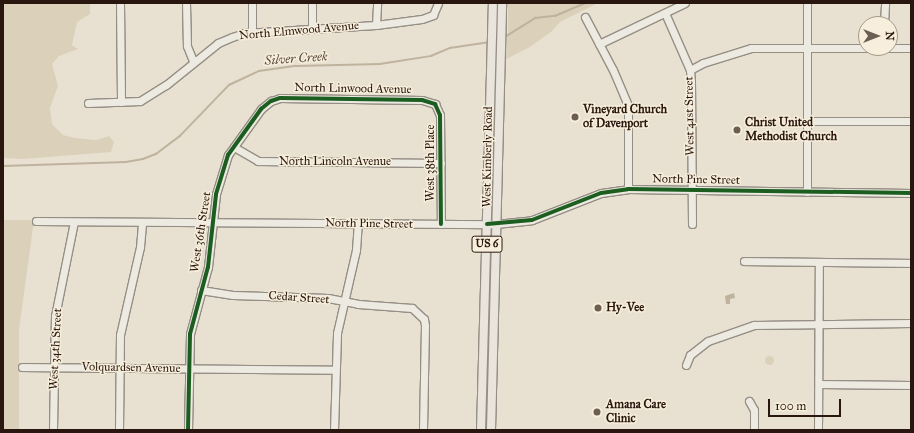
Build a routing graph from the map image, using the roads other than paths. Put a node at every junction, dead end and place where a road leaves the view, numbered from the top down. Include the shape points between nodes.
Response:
1 (120, 3) edge
2 (186, 3) edge
3 (252, 3) edge
4 (312, 3) edge
5 (377, 3) edge
6 (438, 3) edge
7 (493, 3) edge
8 (502, 3) edge
9 (685, 3) edge
10 (807, 3) edge
11 (885, 3) edge
12 (665, 13) junction
13 (884, 16) edge
14 (585, 17) dead end
15 (376, 25) junction
16 (312, 29) junction
17 (252, 33) junction
18 (599, 44) junction
19 (807, 48) junction
20 (858, 48) edge
21 (898, 48) edge
22 (911, 48) edge
23 (194, 61) junction
24 (690, 70) junction
25 (271, 101) joint
26 (121, 102) junction
27 (88, 103) dead end
28 (435, 104) joint
29 (807, 121) junction
30 (911, 121) edge
31 (234, 147) junction
32 (441, 162) junction
33 (628, 189) junction
34 (691, 190) junction
35 (807, 192) junction
36 (911, 193) edge
37 (36, 221) dead end
38 (74, 222) junction
39 (142, 222) junction
40 (213, 223) junction
41 (358, 223) junction
42 (441, 224) junction
43 (492, 224) junction
44 (692, 224) dead end
45 (744, 261) dead end
46 (819, 262) junction
47 (911, 263) edge
48 (201, 290) junction
49 (343, 302) junction
50 (820, 323) junction
51 (911, 323) edge
52 (686, 365) dead end
53 (22, 367) dead end
54 (53, 367) junction
55 (119, 368) junction
56 (189, 369) junction
57 (335, 370) junction
58 (819, 384) junction
59 (911, 385) edge
60 (749, 401) dead end
61 (53, 430) edge
62 (119, 430) edge
63 (188, 430) edge
64 (334, 430) edge
65 (423, 430) edge
66 (481, 430) edge
67 (491, 430) edge
68 (754, 430) edge
69 (818, 430) edge

1 - 26 street
2 - 23 street via 187,46
3 - 17 street
4 - 16 street
5 - 15 street
6 - 15 street, North Elmwood Avenue via 429,18
7 - 43 main road, West Kimberly Road / US 6 via 490,57
8 - 43 main road, West Kimberly Road / US 6
9 - 12 street
10 - 19 street
11 - 13 street
12 - 18 street
12 - 24 street, West 41st Street
14 - 18 street
15 - 16 street, North Elmwood Avenue
16 - 17 street, North Elmwood Avenue
17 - 23 street, North Elmwood Avenue via 218,43
18 - 33 street via 628,106
19 - 20 street
19 - 24 street via 745,49
19 - 29 street
21 - 22 street
23 - 26 street, North Elmwood Avenue via 153,94 140,101
24 - 34 street, West 41st Street
25 - 28 street, North Linwood Avenue via 280,98 422,100
25 - 31 street, West 36th Street via 261,109
26 - 27 street, North Elmwood Avenue
28 - 32 street, West 38th Place via 440,115
29 - 30 street
29 - 35 street
31 - 32 street, North Lincoln Avenue via 258,161
31 - 40 street, West 36th Street via 223,166
32 - 42 street, West 38th Place
33 - 34 street, North Pine Street
33 - 43 street, North Pine Street via 601,193 532,220
34 - 35 street, North Pine Street
34 - 44 street, West 41st Street
35 - 36 street, North Pine Street
37 - 38 street, North Pine Street
38 - 39 street, North Pine Street
38 - 54 street, West 34th Street via 55,316
39 - 40 street, North Pine Street
39 - 55 street via 140,247 122,322
40 - 41 street, North Pine Street
40 - 48 street, West 36th Street via 208,266
41 - 42 street, North Pine Street
41 - 49 street via 356,250
42 - 43 street, North Pine Street
43 - 66 main road, West Kimberly Road / US 6
43 - 67 main road, West Kimberly Road / US 6
45 - 46 street
46 - 47 street
46 - 50 street
48 - 49 street, Cedar Street via 233,295 328,298
48 - 56 street, West 36th Street via 190,334
49 - 57 street via 337,333
49 - 65 street, Cedar Street via 370,306 405,306 420,313 425,324
50 - 51 street
50 - 52 street via 767,323 730,332 708,340 690,355
50 - 58 street
53 - 54 street, Volquardsen Avenue
54 - 55 street, Volquardsen Avenue
54 - 61 street, West 34th Street
55 - 56 street, Volquardsen Avenue
55 - 62 street
56 - 57 street, Volquardsen Avenue
56 - 63 street, West 36th Street
57 - 64 street
58 - 59 street
58 - 69 street
60 - 68 street via 754,410

